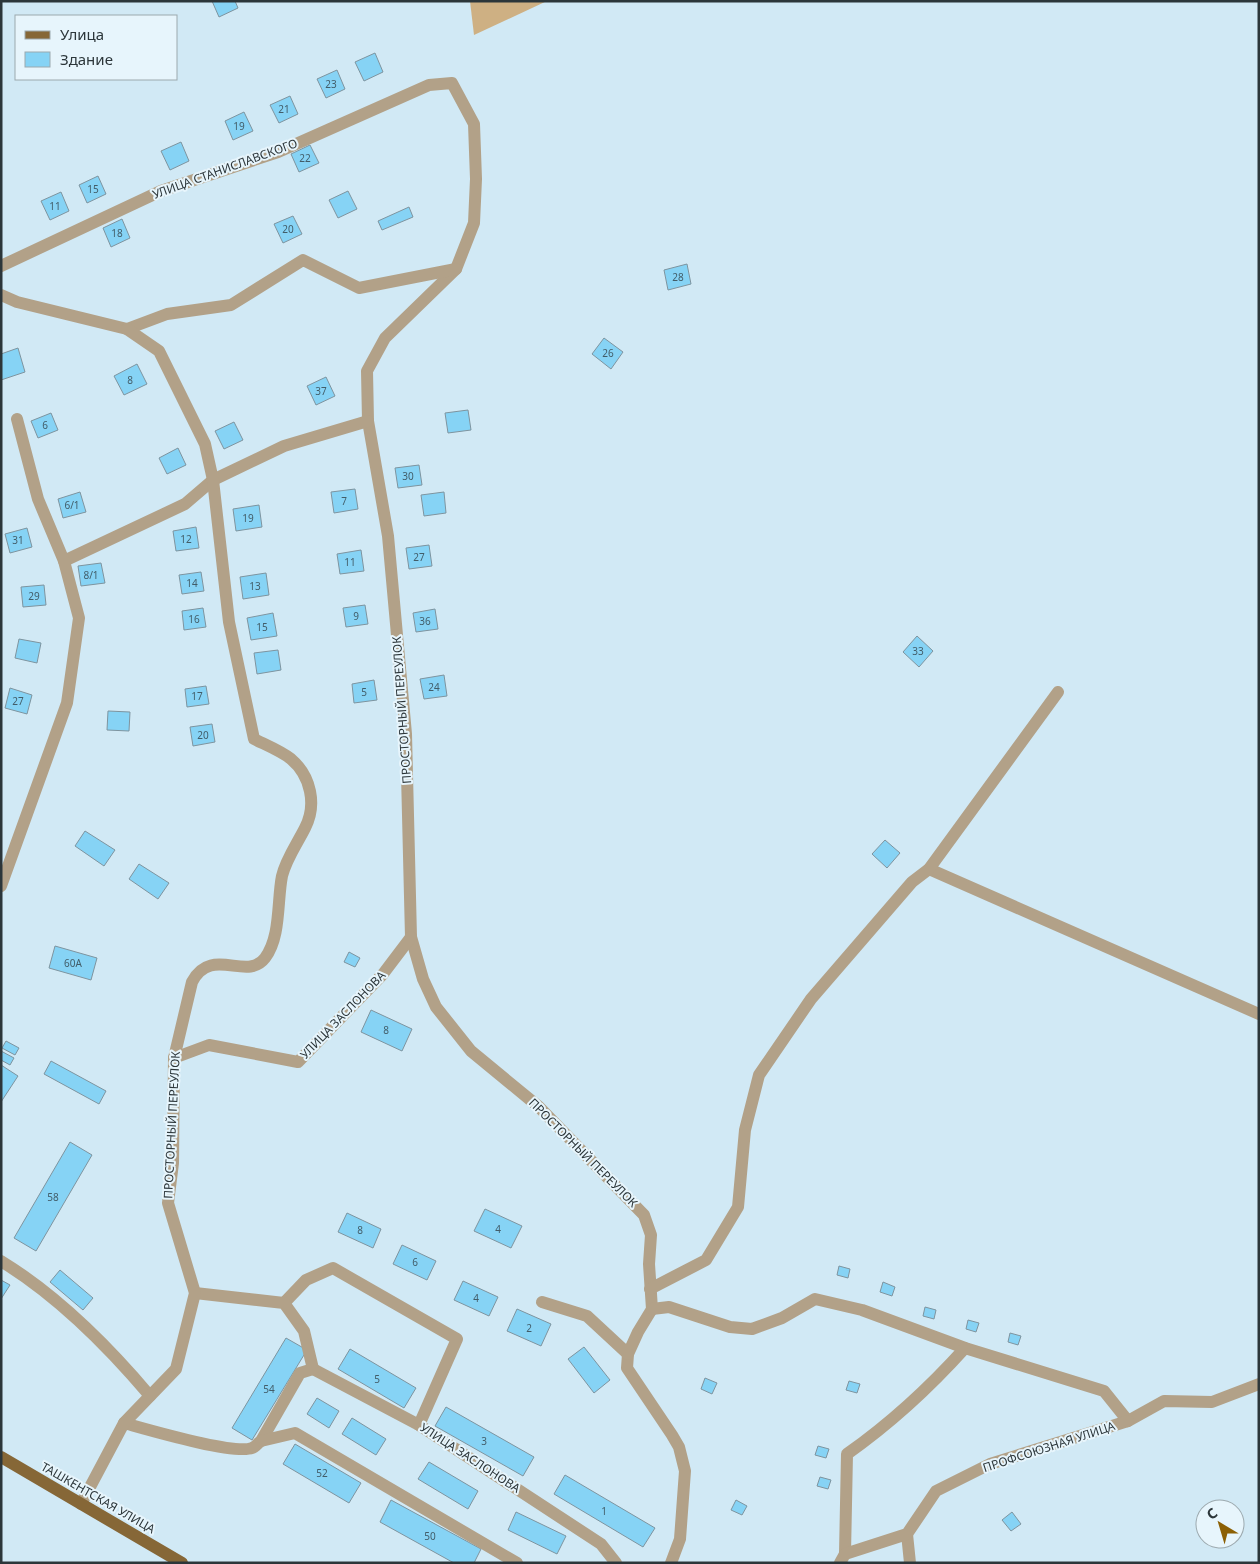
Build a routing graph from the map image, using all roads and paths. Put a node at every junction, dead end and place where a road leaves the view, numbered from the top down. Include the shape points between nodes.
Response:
1 (452, 83) joint
2 (1, 266) edge
3 (456, 269) junction
4 (1, 294) edge
5 (127, 329) junction
6 (17, 419) dead end
7 (368, 421) junction
8 (213, 480) junction
9 (64, 561) junction
10 (1058, 692) dead end
11 (928, 869) junction
12 (1, 886) edge
13 (411, 937) junction
14 (1259, 1014) edge
15 (174, 1058) junction
16 (1, 1261) edge
17 (650, 1289) junction
18 (195, 1293) junction
19 (542, 1302) dead end
20 (284, 1303) junction
21 (652, 1309) junction
22 (965, 1348) junction
23 (628, 1354) junction
24 (312, 1369) junction
25 (1259, 1384) edge
26 (150, 1396) junction
27 (1128, 1421) junction
28 (124, 1423) junction
29 (419, 1425) junction
30 (261, 1441) junction
31 (1, 1456) edge
32 (82, 1504) junction
33 (907, 1534) junction
34 (842, 1559) edge
35 (182, 1563) edge
36 (517, 1563) edge
37 (616, 1563) edge
38 (671, 1563) edge
39 (910, 1563) edge

1 - 2 street, УЛИЦА СТАНИСЛАВСКОГО via 429,86 278,152 161,191
1 - 3 street, ПРОСТОРНЫЙ ПЕРЕУЛОК via 474,124 476,179 474,223
3 - 5 street via 359,288 302,260 231,305 167,314
3 - 7 street, ПРОСТОРНЫЙ ПЕРЕУЛОК via 385,338 367,371
4 - 5 street via 17,302
5 - 8 street, ПРОСТОРНЫЙ ПЕРЕУЛОК via 159,350 205,444
6 - 9 street via 38,499
7 - 8 street via 284,446
7 - 13 street, ПРОСТОРНЫЙ ПЕРЕУЛОК via 388,536 406,734
8 - 9 street via 185,504
8 - 15 street, ПРОСТОРНЫЙ ПЕРЕУЛОК via 229,622 254,739 290,759 310,786 311,806 306,826 285,866 276,925 264,959 252,967 214,963 197,972
9 - 12 street via 79,618 67,703
10 - 11 street
11 - 14 street
11 - 17 street via 905,889 811,999 759,1075 745,1130 738,1207 706,1260
13 - 15 street, УЛИЦА ЗАСЛОНОВА via 383,974 298,1062 209,1045
13 - 17 street, ПРОСТОРНЫЙ ПЕРЕУЛОК via 423,979 436,1007 471,1051 539,1107 644,1215 651,1235
15 - 18 street, ПРОСТОРНЫЙ ПЕРЕУЛОК via 173,1163 168,1203
16 - 26 street via 30,1279 112,1352
17 - 21 street
18 - 20 street
18 - 26 street via 176,1369
19 - 23 street via 587,1316
20 - 24 street via 304,1331
20 - 29 street via 306,1280 333,1268 457,1339
21 - 22 street, ПРОФСОЮЗНАЯ УЛИЦА via 669,1307 730,1327 752,1329 782,1318 815,1299 862,1310
21 - 23 street
22 - 27 street, ПРОФСОЮЗНАЯ УЛИЦА via 1104,1391
22 - 34 street via 928,1389 885,1427 847,1454
23 - 38 street via 627,1368 679,1448 685,1470 680,1539
24 - 29 street, УЛИЦА ЗАСЛОНОВА
24 - 30 street via 300,1373
25 - 27 street, ПРОФСОЮЗНАЯ УЛИЦА via 1212,1402 1164,1401
26 - 28 street
27 - 33 street, ПРОФСОЮЗНАЯ УЛИЦА via 990,1464 936,1491
28 - 30 street via 236,1449 251,1448
28 - 32 street
29 - 37 street, УЛИЦА ЗАСЛОНОВА via 601,1544
30 - 36 street via 295,1434
31 - 32 main road, ТАШКЕНТСКАЯ УЛИЦА
32 - 35 main road, ТАШКЕНТСКАЯ УЛИЦА
33 - 34 street
33 - 39 street

